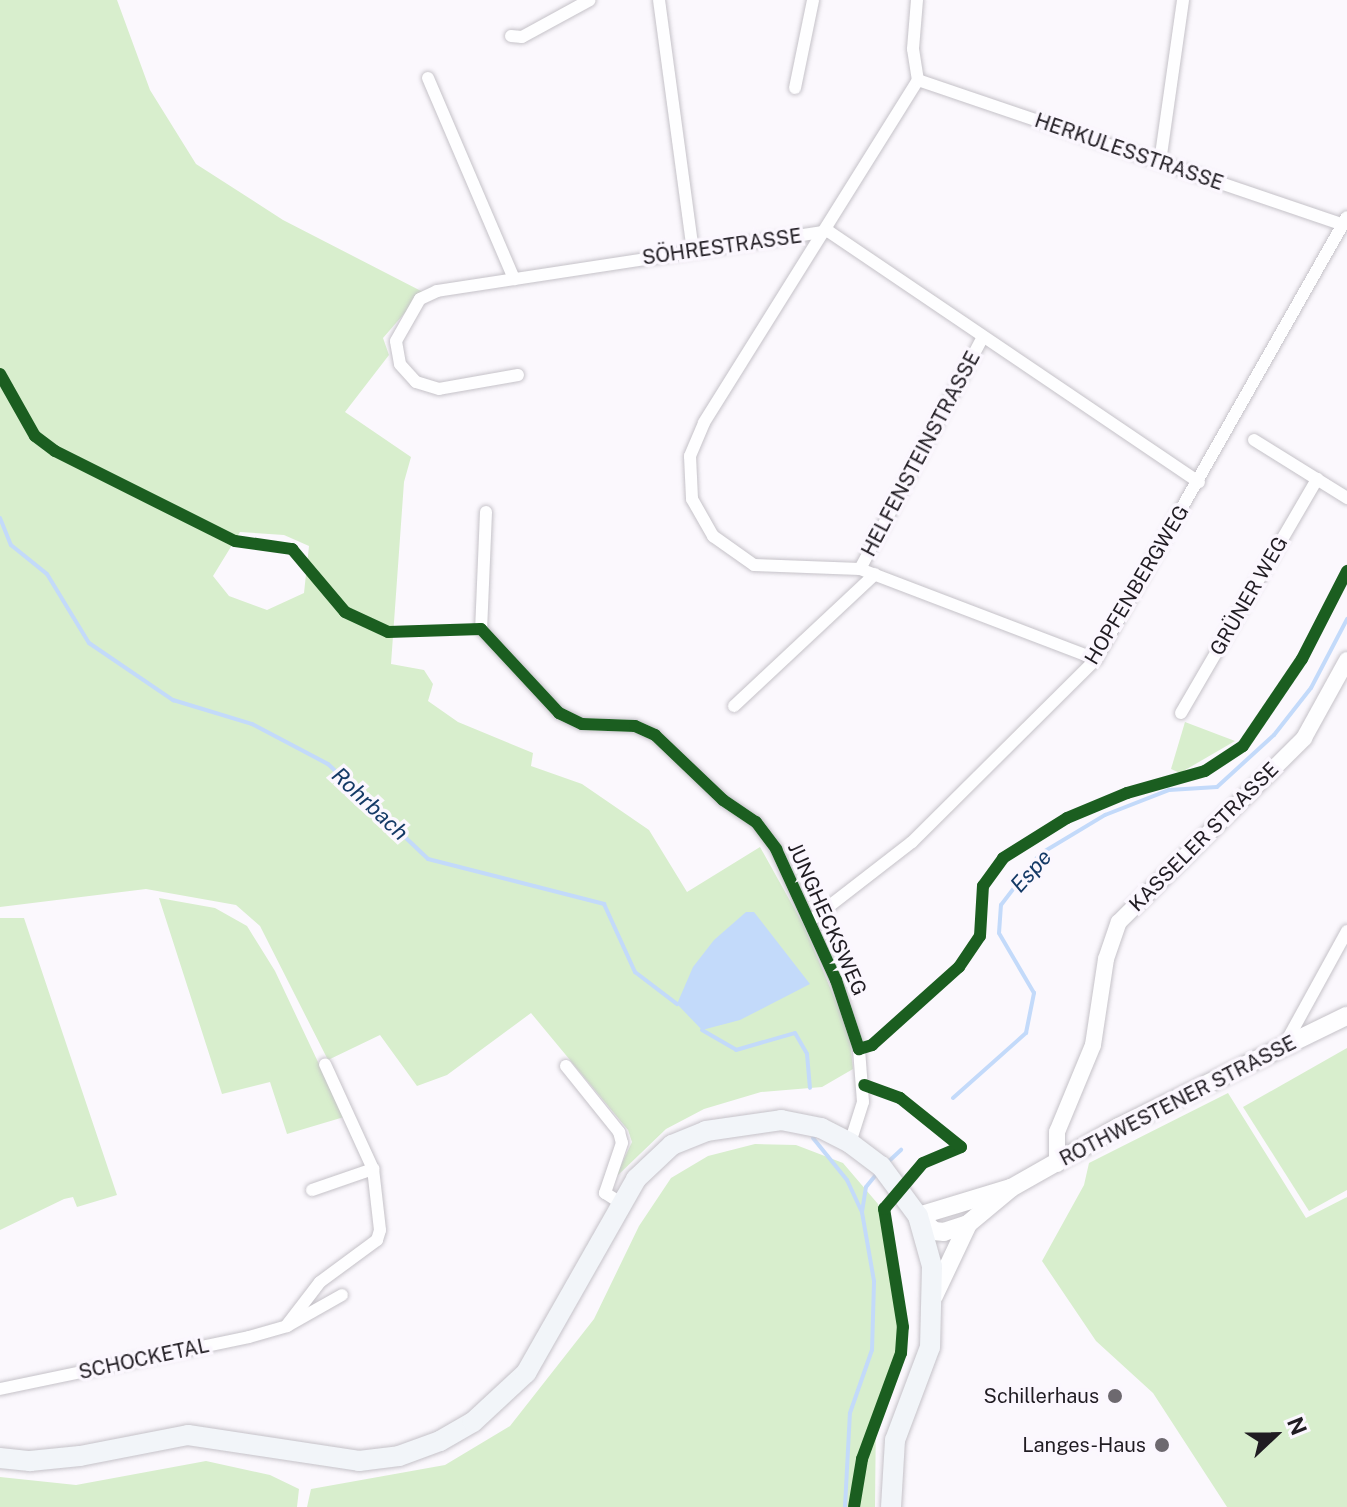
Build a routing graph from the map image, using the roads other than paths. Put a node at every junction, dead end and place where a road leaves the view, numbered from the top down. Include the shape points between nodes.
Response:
1 (590, 0) edge
2 (659, 0) edge
3 (813, 0) edge
4 (917, 0) edge
5 (1183, 0) edge
6 (511, 36) dead end
7 (428, 78) dead end
8 (918, 80) junction
9 (795, 88) dead end
10 (1160, 162) junction
11 (1344, 221) edge
12 (828, 231) junction
13 (693, 250) junction
14 (514, 279) junction
15 (982, 339) junction
16 (518, 375) dead end
17 (1254, 440) dead end
18 (1317, 479) junction
19 (1199, 482) junction
20 (1347, 498) edge
21 (486, 512) dead end
22 (860, 569) junction
23 (875, 574) junction
24 (1096, 659) junction
25 (1347, 660) edge
26 (734, 706) dead end
27 (1181, 713) dead end
28 (810, 921) junction
29 (1347, 931) edge
30 (1347, 1016) edge
31 (1285, 1044) junction
32 (325, 1064) dead end
33 (566, 1066) dead end
34 (850, 1143) junction
35 (1057, 1164) junction
36 (373, 1169) junction
37 (1011, 1188) junction
38 (312, 1190) dead end
39 (621, 1203) junction
40 (918, 1216) junction
41 (968, 1224) junction
42 (342, 1295) dead end
43 (934, 1296) junction
44 (287, 1326) junction
45 (0, 1389) edge
46 (0, 1458) edge
47 (891, 1507) edge

1 - 6 street via 522,37
2 - 13 street
3 - 9 street
4 - 8 street via 913,49
5 - 10 street
7 - 14 street
8 - 10 street, HERKULESSTRASSE
8 - 12 street
10 - 11 street, HERKULESSTRASSE
11 - 19 street, HOPFENBERGWEG
12 - 13 street, SÖHRESTRASSE
12 - 15 street, SÖHRESTRASSE
12 - 22 street via 704,423 690,456 688,482 697,511 713,536 754,565
13 - 14 street, SÖHRESTRASSE
14 - 16 street, SÖHRESTRASSE via 437,291 420,299 396,341 400,364 416,382 439,389
15 - 19 street, SÖHRESTRASSE
15 - 22 street, HELFENSTEINSTRASSE
17 - 18 street
18 - 20 street
18 - 27 street, GRÜNER WEG
19 - 24 street, HOPFENBERGWEG
21 - 28 street, JUNGHECKSWEG via 481,629 559,713 582,724 635,726 655,735 723,800 756,822 776,849
22 - 23 street
23 - 24 street
23 - 26 street
24 - 28 street, HOPFENBERGWEG via 912,842
25 - 35 street, KASSELER STRASSE via 1304,738 1119,922 1106,959 1096,1037 1057,1132
28 - 34 street, JUNGHECKSWEG via 846,1006 862,1067 863,1106
29 - 31 street
30 - 31 main road, ROTHWESTENER STRASSE
31 - 35 main road, ROTHWESTENER STRASSE
32 - 36 street
33 - 39 street via 619,1132 622,1143 605,1193
34 - 39 main road via 821,1128 781,1120 706,1131 672,1145 636,1179
34 - 40 main road via 881,1166
35 - 37 main road, ROTHWESTENER STRASSE
36 - 38 street
36 - 44 street via 380,1215 377,1240 320,1282
37 - 40 main road, ROTHWESTENER STRASSE
37 - 41 main road, ROTHWESTENER STRASSE
39 - 46 main road via 526,1373 483,1414 440,1441 399,1456 359,1461 188,1435 80,1456
40 - 41 main road via 934,1231
40 - 43 main road
41 - 43 main road
42 - 44 street, SCHOCKETAL
43 - 47 main road via 930,1347 895,1440
44 - 45 street, SCHOCKETAL

